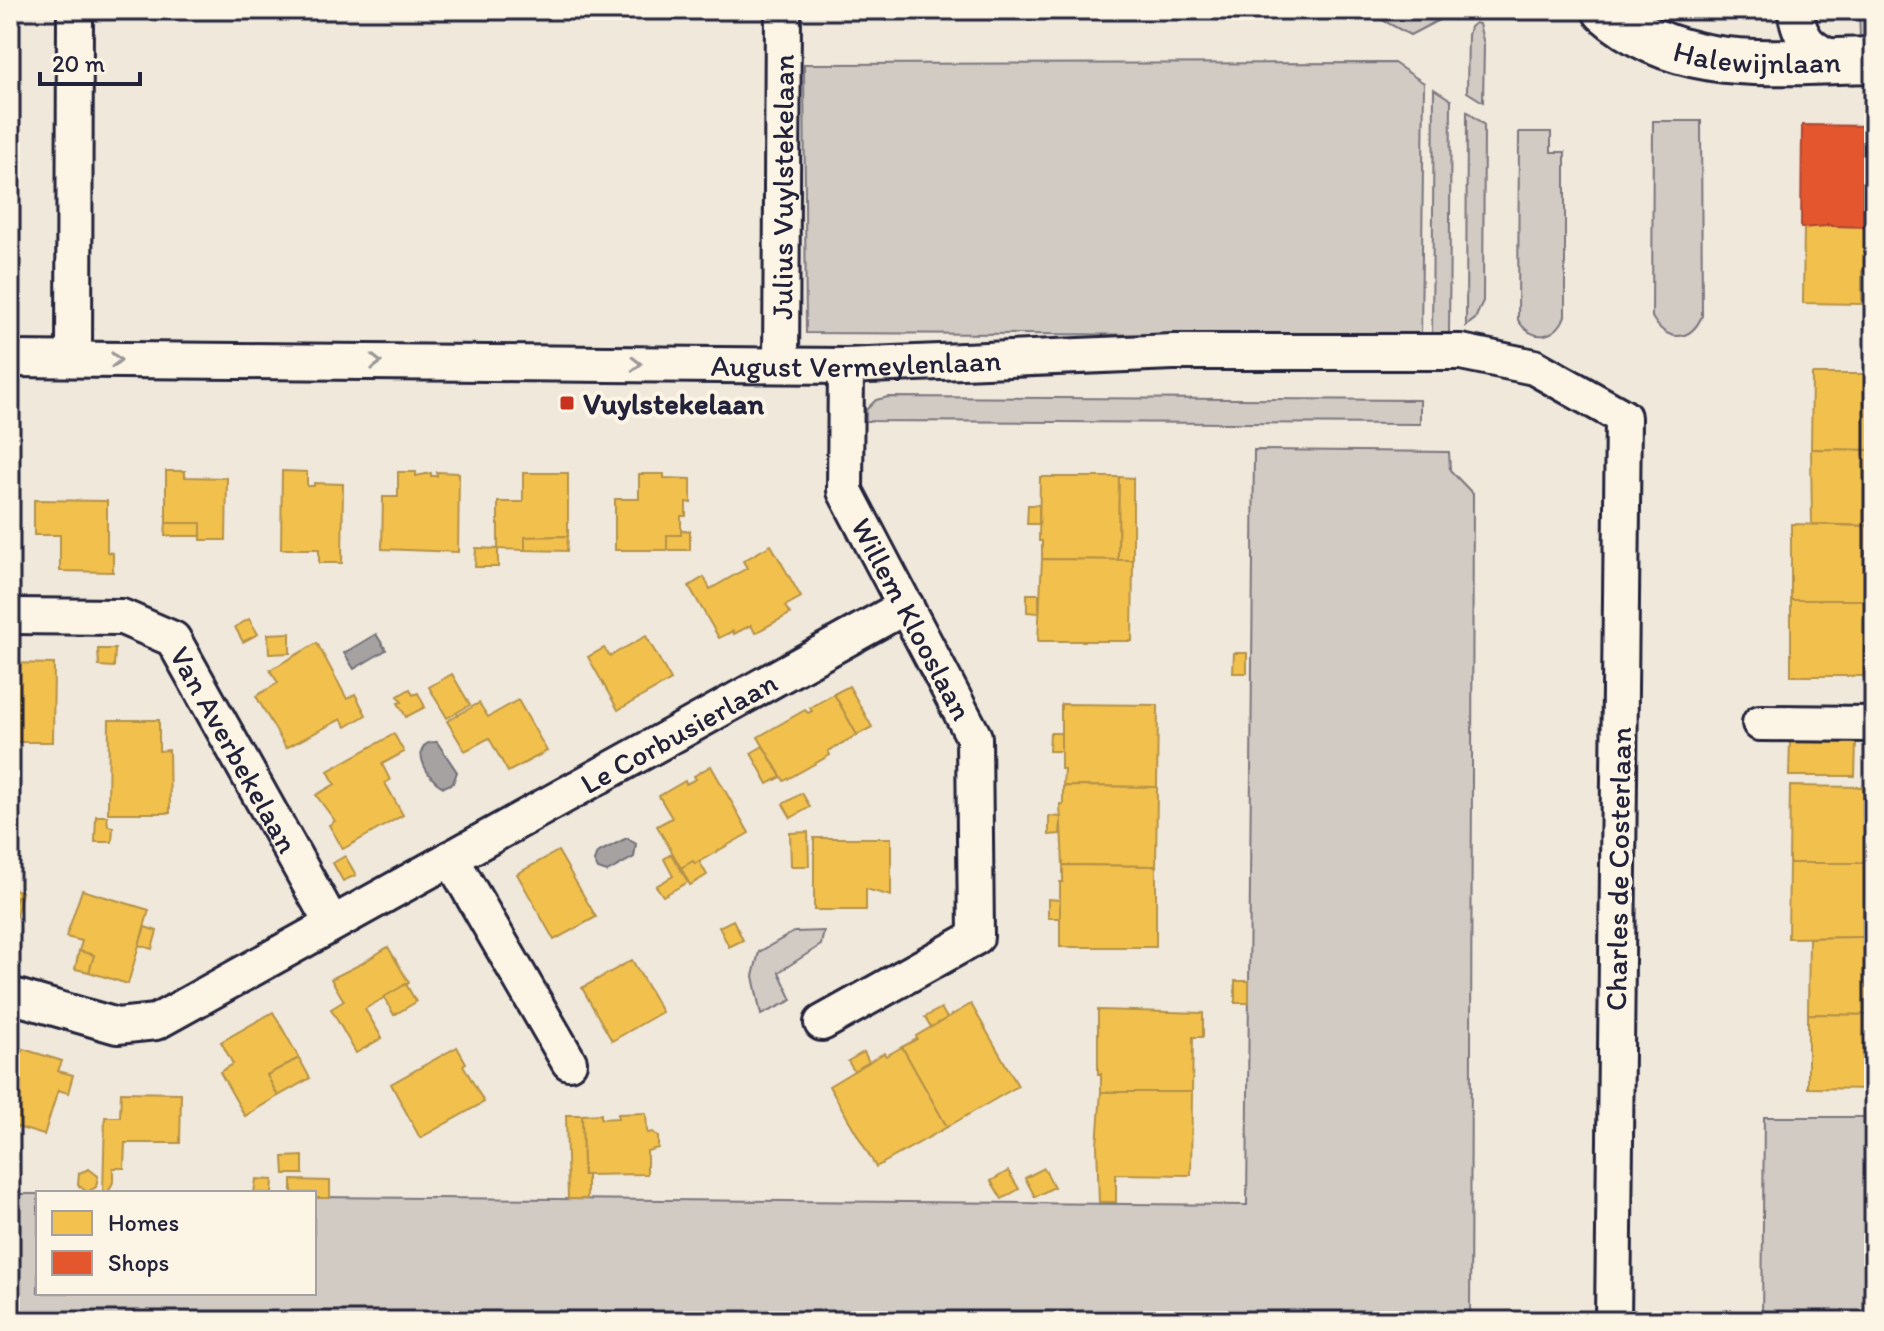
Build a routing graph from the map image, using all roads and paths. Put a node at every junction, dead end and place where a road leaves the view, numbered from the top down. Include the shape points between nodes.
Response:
1 (75, 10) edge
2 (783, 10) edge
3 (1605, 10) edge
4 (1795, 10) edge
5 (1855, 60) edge
6 (10, 359) edge
7 (74, 359) junction
8 (781, 365) junction
9 (846, 366) junction
10 (1623, 417) joint
11 (906, 606) junction
12 (10, 616) edge
13 (1760, 723) dead end
14 (1874, 724) edge
15 (451, 858) junction
16 (332, 924) junction
17 (10, 995) edge
18 (822, 1023) dead end
19 (569, 1062) dead end
20 (1613, 1321) edge

1 - 7 street
2 - 8 street, Julius Vuylstekelaan
3 - 5 main road, Halewijnlaan via 1630,29 1685,54 1715,60
4 - 5 street via 1798,30 1815,51
6 - 7 street, August Vermeylenlaan
7 -> 8 street, August Vermeylenlaan
8 - 9 street, August Vermeylenlaan
9 - 10 street, August Vermeylenlaan via 1173,352 1461,352 1534,367
9 - 11 street, Willem Klooslaan via 845,491
10 - 20 street, Charles de Costerlaan
11 - 15 street, Le Corbusierlaan
11 - 18 street, Willem Klooslaan via 974,737 976,937
12 - 16 street, Van Averbekelaan via 122,617 173,639
13 - 14 street
15 - 16 street, Le Corbusierlaan
15 - 19 street
16 - 17 street, Le Corbusierlaan via 156,1022 117,1026

